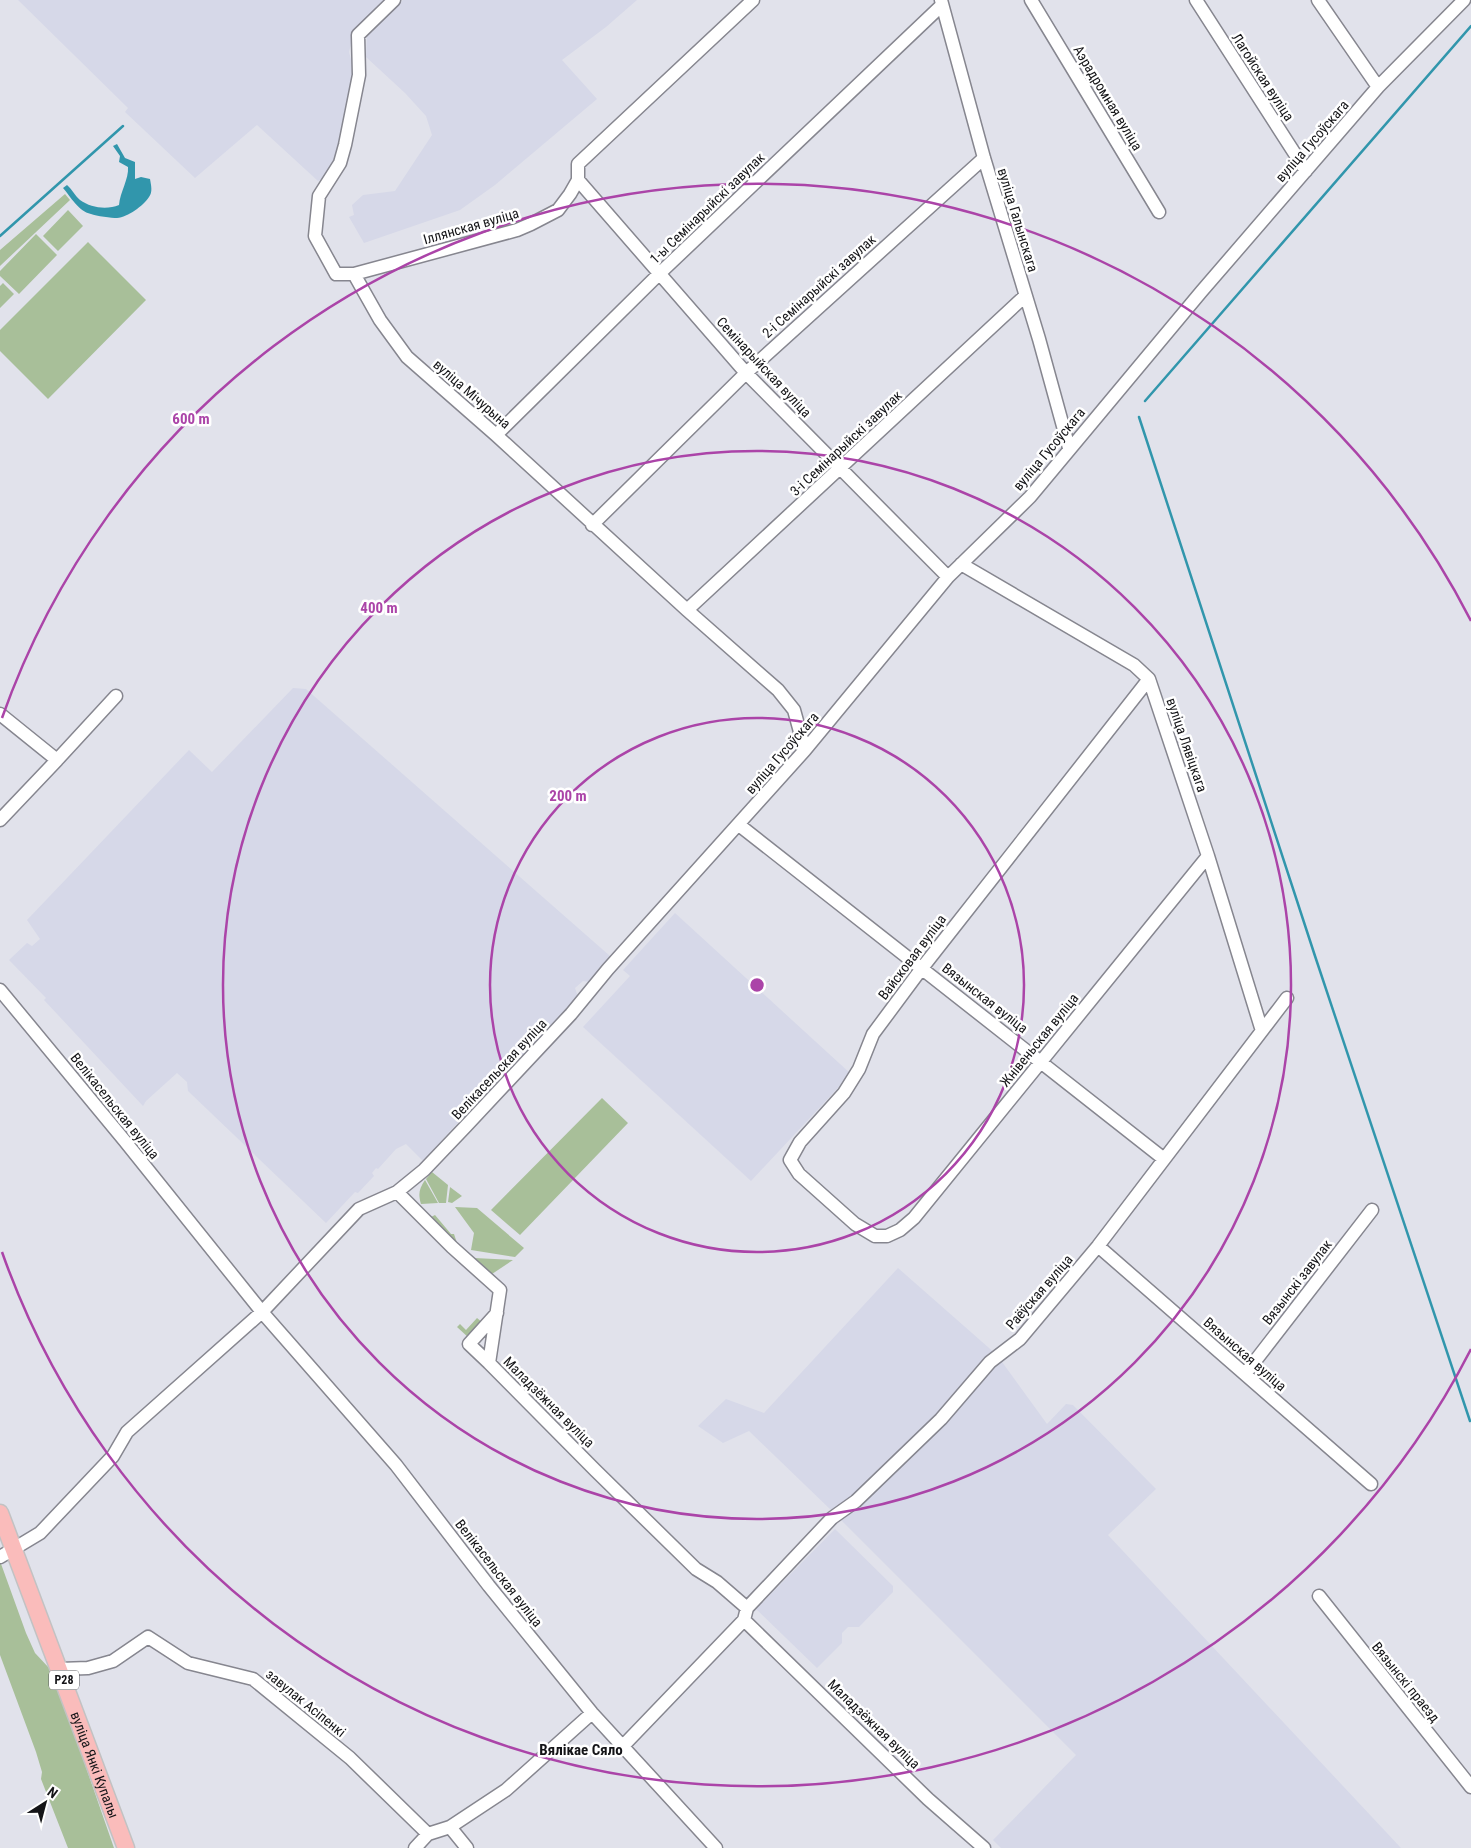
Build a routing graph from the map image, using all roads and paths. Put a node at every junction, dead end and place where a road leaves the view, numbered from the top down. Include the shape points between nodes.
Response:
1 (394, 0) edge
2 (752, 0) edge
3 (1031, 0) edge
4 (1196, 0) edge
5 (1318, 0) edge
6 (1464, 0) edge
7 (941, 2) edge
8 (1378, 87) junction
9 (984, 158) junction
10 (1306, 171) junction
11 (578, 180) junction
12 (1159, 212) dead end
13 (660, 273) junction
14 (354, 274) junction
15 (1025, 296) junction
16 (746, 373) junction
17 (496, 435) junction
18 (1069, 448) junction
19 (840, 470) junction
20 (592, 525) junction
21 (961, 564) junction
22 (948, 577) junction
23 (687, 610) junction
24 (1149, 679) junction
25 (116, 696) dead end
26 (0, 714) edge
27 (805, 750) junction
28 (57, 760) junction
29 (0, 820) edge
30 (739, 825) junction
31 (1208, 856) junction
32 (922, 968) junction
33 (0, 990) edge
34 (1287, 998) dead end
35 (1262, 1031) junction
36 (1040, 1061) junction
37 (1164, 1159) junction
38 (397, 1192) junction
39 (1372, 1210) dead end
40 (887, 1236) joint
41 (1098, 1246) junction
42 (262, 1312) junction
43 (497, 1314) junction
44 (489, 1363) junction
45 (1245, 1374) junction
46 (1371, 1484) dead end
47 (0, 1513) edge
48 (15, 1549) junction
49 (0, 1557) edge
50 (1319, 1596) dead end
51 (746, 1614) junction
52 (60, 1670) junction
53 (592, 1713) junction
54 (622, 1747) junction
55 (1471, 1786) edge
56 (450, 1827) junction
57 (428, 1834) junction
58 (126, 1848) edge
59 (415, 1848) edge
60 (467, 1848) edge
61 (716, 1848) edge
62 (984, 1848) edge

1 - 14 street via 358,35 359,75 349,131 340,163 319,196 315,236 336,274
2 - 11 street via 578,164
3 - 12 street, Аэрадромная вуліца
4 - 10 street, Лагойская вуліца
5 - 8 street
6 - 8 street, вуліца Гусоўскага
7 - 9 street, вуліца Галынскага
7 - 13 street, 1-ы Семінарыйскі завулак
8 - 10 street, вуліца Гусоўскага
9 - 15 street, вуліца Галынскага
9 - 16 street, 2-і Семінарыйскі завулак
10 - 18 street, вуліца Гусоўскага
11 - 13 street, Семінарыйская вуліца
11 - 14 street, Іллянская вуліца via 558,210 517,230
13 - 16 street, Семінарыйская вуліца
13 - 17 street, 1-ы Семінарыйскі завулак
14 - 17 street, вуліца Мічурына via 380,320 407,357
15 - 18 street, вуліца Галынскага
15 - 19 street, 3-і Семінарыйскі завулак
16 - 19 street, Семінарыйская вуліца
16 - 20 street, 2-і Семінарыйскі завулак
17 - 20 street, вуліца Мічурына
18 - 21 street, вуліца Гусоўскага via 1030,497
19 - 22 street, Семінарыйская вуліца
19 - 23 street, 3-і Семінарыйскі завулак
20 - 23 street, вуліца Мічурына
21 - 22 street, вуліца Гусоўскага
21 - 24 street via 1134,665
22 - 27 street, вуліца Гусоўскага
23 - 27 street, вуліца Мічурына via 778,690 794,710
24 - 31 street, вуліца Лявіцкага
24 - 32 street, Вайсковая вуліца
25 - 28 street
26 - 28 street
27 - 30 street, вуліца Гусоўскага
28 - 29 street
30 - 32 street, Вязынская вуліца
30 - 38 street, Велікасельская вуліца via 493,1098 424,1170
31 - 35 street, вуліца Лявіцкага
31 - 36 street, Жнівеньская вуліца
32 - 36 street, Вязынская вуліца
32 - 40 street, Вайсковая вуліца via 873,1034 844,1093 800,1142 790,1160 799,1174 855,1224 874,1236
33 - 42 street, Велікасельская вуліца
34 - 35 street, Раёўская вуліца
35 - 37 street, Раёўская вуліца
36 - 37 street, Вязынская вуліца
36 - 40 street, Жнівеньская вуліца via 914,1218
37 - 41 street, Раёўская вуліца
38 - 42 street, Велікасельская вуліца via 359,1209
38 - 43 street, Маладзёжная вуліца via 500,1290
39 - 45 street, Вязынскі завулак
41 - 45 street, Вязынская вуліца
41 - 51 street, Раёўская вуліца via 1020,1339 990,1362 941,1419 856,1501 832,1518
42 - 48 street via 127,1432 113,1456 80,1492 40,1533
42 - 53 street, Велікасельская вуліца via 396,1465
43 - 44 street, Маладзёжная вуліца
43 - 44 street via 469,1344
44 - 51 street, Маладзёжная вуліца via 696,1569 717,1582
45 - 46 street, Вязынская вуліца
47 - 48 main road, вуліца Янкі Купалы / Р28
48 - 49 street
48 - 52 main road, вуліца Янкі Купалы / Р28
50 - 55 street, Вязынскі праезд
51 - 54 street, Раёўская вуліца
51 - 62 street, Маладзёжная вуліца via 928,1799
52 - 57 street, завулак Асіпенкі via 88,1668 113,1661 148,1637 188,1663 253,1679 350,1758
52 - 58 main road, вуліца Янкі Купалы / Р28
53 - 54 street, Велікасельская вуліца
53 - 56 street via 506,1790
54 - 61 street, Велікасельская вуліца
56 - 57 street
56 - 60 street
57 - 59 street

